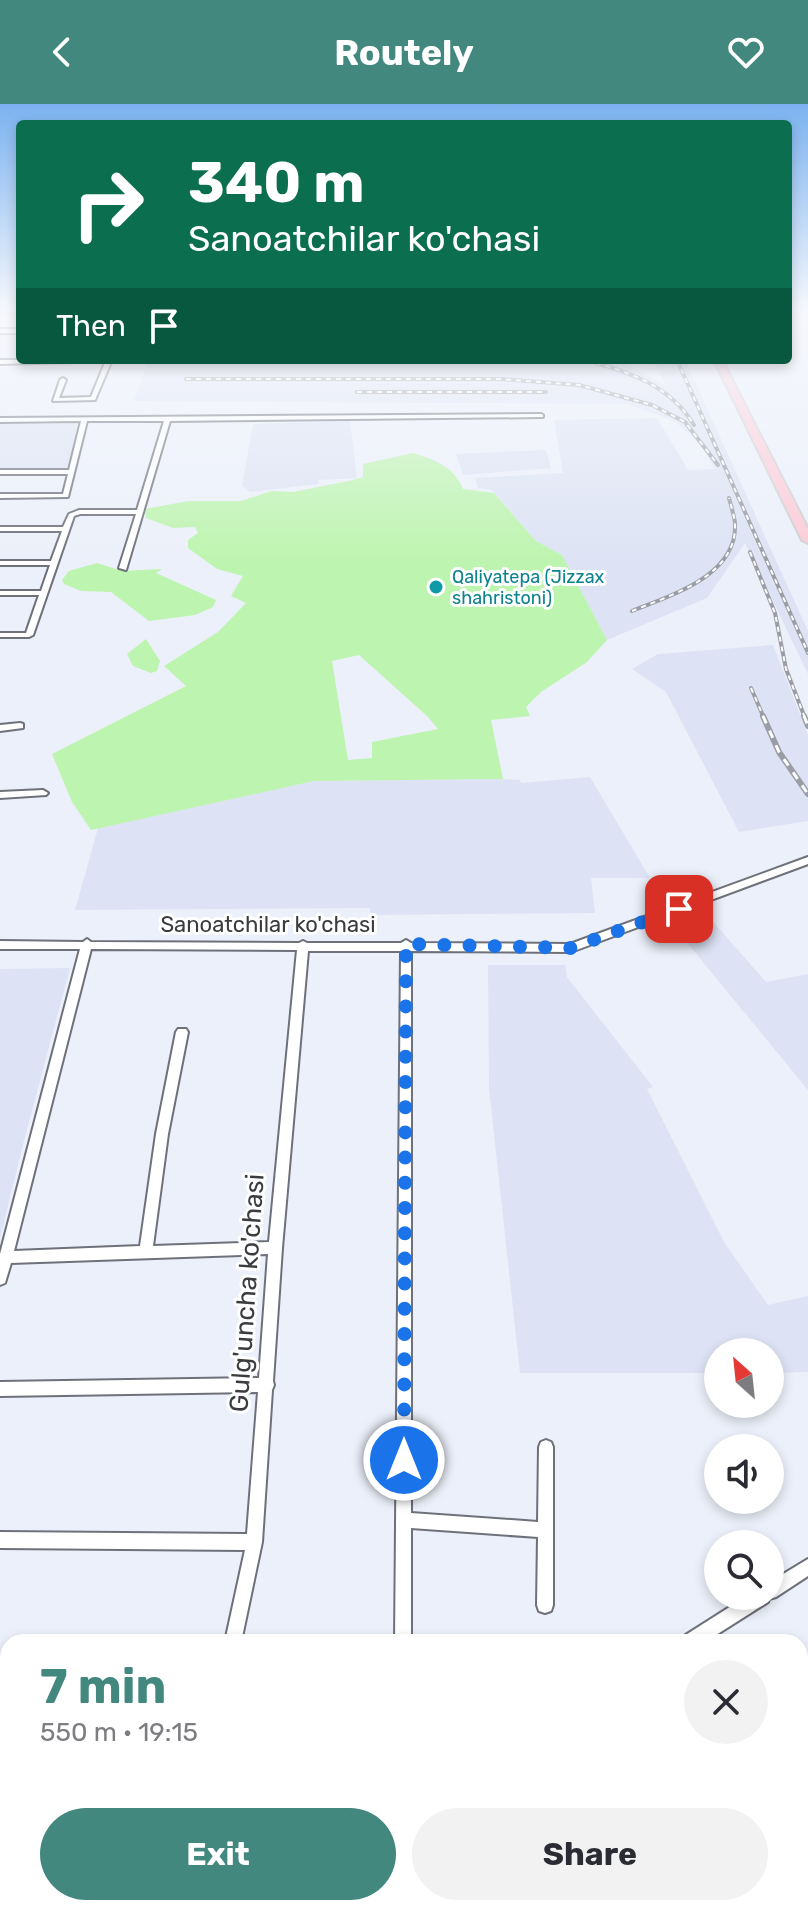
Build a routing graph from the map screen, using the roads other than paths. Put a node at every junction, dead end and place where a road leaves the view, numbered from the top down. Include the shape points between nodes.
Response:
1 (58, 394) edge
2 (95, 394) edge
3 (735, 394) edge
4 (60, 400) junction
5 (541, 416) dead end
6 (168, 418) junction
7 (51, 419) junction
8 (85, 419) junction
9 (0, 420) edge
10 (0, 472) edge
11 (72, 472) junction
12 (0, 496) edge
13 (139, 512) junction
14 (0, 529) edge
15 (65, 529) junction
16 (808, 540) edge
17 (0, 563) edge
18 (54, 563) junction
19 (123, 568) dead end
20 (0, 593) edge
21 (44, 593) junction
22 (0, 635) edge
23 (20, 726) dead end
24 (0, 728) edge
25 (43, 793) dead end
26 (0, 795) edge
27 (808, 860) edge
28 (87, 943) junction
29 (406, 944) junction
30 (0, 945) edge
31 (303, 945) junction
32 (182, 1032) dead end
33 (275, 1248) junction
34 (146, 1252) junction
35 (6, 1257) junction
36 (0, 1279) edge
37 (267, 1385) junction
38 (0, 1389) edge
39 (546, 1447) dead end
40 (404, 1520) junction
41 (546, 1530) junction
42 (0, 1540) edge
43 (254, 1542) junction
44 (808, 1567) edge
45 (784, 1582) edge
46 (545, 1605) dead end
47 (740, 1610) edge
48 (235, 1634) edge
49 (403, 1634) edge
50 (703, 1634) edge

1 - 4 street via 55,400
2 - 4 street via 93,399
3 - 16 main road
4 - 7 street
5 - 6 street
6 - 8 street
6 - 13 street
7 - 8 street
7 - 9 street
8 - 11 street
10 - 11 street
11 - 12 street via 66,496
13 - 15 street via 79,512 71,515
13 - 19 street
14 - 15 street
15 - 18 street
17 - 18 street
18 - 21 street
20 - 21 street
21 - 22 street via 29,635
23 - 24 street
25 - 26 street
27 - 29 street, Sanoatchilar ko'chasi via 571,948
28 - 30 street, Sanoatchilar ko'chasi
28 - 31 street, Sanoatchilar ko'chasi
28 - 35 street
29 - 31 street, Sanoatchilar ko'chasi
29 - 40 street
31 - 33 street, Gulg'uncha ko'chasi
32 - 34 street
33 - 34 street
33 - 37 street, Gulg'uncha ko'chasi
34 - 35 street
35 - 36 street
37 - 38 street
37 - 43 street, Gulg'uncha ko'chasi
39 - 41 street
40 - 41 street
40 - 49 street
41 - 46 street
42 - 43 street
43 - 48 street, Gulg'uncha ko'chasi
44 - 45 street
47 - 50 street

